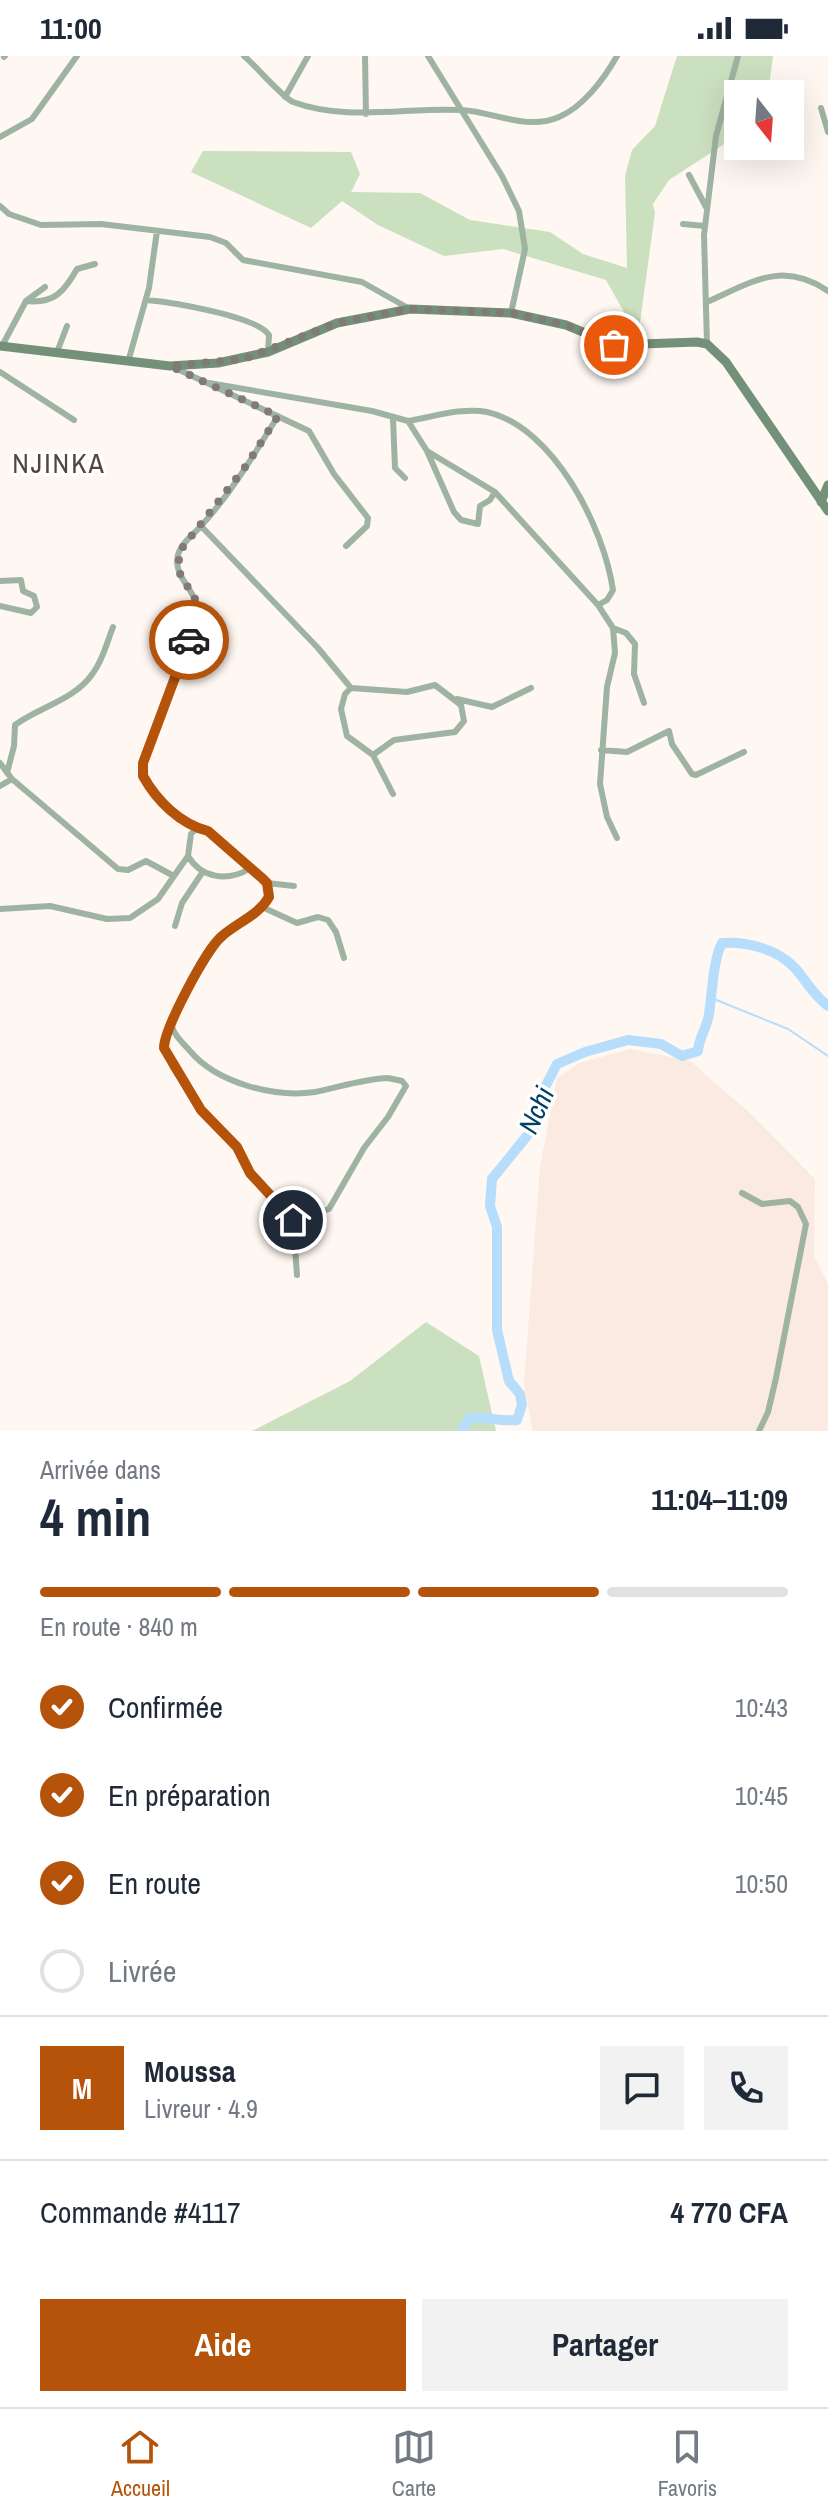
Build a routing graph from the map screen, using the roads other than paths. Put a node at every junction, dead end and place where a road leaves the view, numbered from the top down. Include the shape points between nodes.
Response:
1 (244, 56) edge
2 (308, 56) edge
3 (365, 56) edge
4 (428, 56) edge
5 (617, 56) edge
6 (738, 56) edge
7 (75, 57) edge
8 (285, 97) junction
9 (821, 108) dead end
10 (462, 110) junction
11 (366, 114) junction
12 (828, 132) edge
13 (0, 137) edge
14 (689, 175) dead end
15 (0, 206) edge
16 (707, 210) junction
17 (683, 224) dead end
18 (705, 226) junction
19 (157, 231) junction
20 (95, 264) dead end
21 (45, 287) dead end
22 (828, 291) edge
23 (146, 300) junction
24 (26, 301) junction
25 (707, 302) junction
26 (410, 309) junction
27 (511, 313) junction
28 (67, 326) dead end
29 (707, 344) junction
30 (1, 346) edge
31 (57, 352) junction
32 (268, 352) junction
33 (128, 362) junction
34 (170, 366) junction
35 (0, 372) edge
36 (209, 383) junction
37 (278, 416) junction
38 (393, 418) junction
39 (74, 420) dead end
40 (408, 421) junction
41 (427, 451) junction
42 (405, 478) dead end
43 (828, 485) edge
44 (495, 492) junction
45 (821, 502) junction
46 (828, 511) edge
47 (201, 526) junction
48 (346, 546) dead end
49 (0, 581) edge
50 (598, 605) junction
51 (0, 606) edge
52 (113, 627) dead end
53 (613, 628) junction
54 (351, 688) junction
55 (531, 688) dead end
56 (457, 699) junction
57 (644, 703) dead end
58 (601, 750) junction
59 (744, 752) dead end
60 (373, 755) junction
61 (0, 763) edge
62 (9, 776) junction
63 (0, 786) edge
64 (393, 794) dead end
65 (196, 829) junction
66 (617, 838) dead end
67 (188, 856) junction
68 (249, 869) junction
69 (202, 873) junction
70 (172, 875) junction
71 (267, 883) junction
72 (294, 886) dead end
73 (262, 907) junction
74 (0, 909) edge
75 (175, 926) dead end
76 (344, 958) dead end
77 (171, 1023) junction
78 (742, 1193) dead end
79 (293, 1220) junction
80 (297, 1275) dead end
81 (759, 1431) edge

1 - 8 street
2 - 8 street
3 - 11 street
4 - 10 street
5 - 10 street via 600,83 556,119 524,122
6 - 16 street via 716,136
7 - 13 street via 32,119
8 - 11 street
9 - 12 street
10 - 11 street
10 - 27 street via 514,196 524,229 525,249
14 - 16 street
15 - 19 street via 41,225 89,223
16 - 18 street
17 - 18 street
18 - 25 street
19 - 23 street
19 - 26 street via 221,240 251,262 362,282
20 - 24 street via 77,269 59,295 43,302
21 - 24 street
22 - 25 street via 804,277 776,274
23 - 32 street via 219,313 260,327 269,335
23 - 33 street
24 - 30 street
25 - 29 street
26 - 27 main road
26 - 32 main road via 337,323
27 - 29 main road via 566,325 614,345
28 - 31 street
29 - 45 main road via 726,362
30 - 31 main road
31 - 33 main road
32 - 34 main road via 230,362
33 - 34 main road
34 - 36 street
35 - 39 street
36 - 37 street
36 - 38 street
37 - 47 street
37 - 48 street via 313,434 334,474 368,518 367,526
38 - 40 street
38 - 42 street via 395,468
40 - 41 street
40 - 50 street via 485,412 512,423 540,444 575,487 606,553 613,590
41 - 44 street
41 - 44 street via 461,520 478,524 480,506
43 - 45 main road
44 - 50 street
45 - 46 main road
47 - 54 street
47 - 65 street via 182,545 177,559 198,612 141,769 148,786
49 - 51 street via 21,580 37,607 31,613
50 - 53 street
52 - 62 street via 86,681 15,725
53 - 57 street via 635,644 634,674
53 - 58 street via 615,653
54 - 56 street via 407,692 435,685
54 - 60 street via 341,702 344,728
55 - 56 street via 492,707
56 - 60 street via 464,721 455,732 394,740
58 - 59 street via 627,752 669,731 672,744 696,775
58 - 66 street via 601,798
60 - 64 street
61 - 62 street
62 - 63 street
62 - 70 street via 118,869 146,861
65 - 67 street
65 - 68 street via 213,835
67 - 69 street
67 - 70 street
68 - 69 street via 229,877
68 - 71 street
69 - 75 street via 182,903
70 - 74 street via 158,899 120,920 50,906
71 - 72 street
71 - 73 street via 269,897
73 - 76 street via 297,923 328,920
73 - 77 street via 218,939
77 - 79 street via 164,1043 172,1066 201,1110 237,1147 250,1173
77 - 79 street via 201,1063 244,1084 300,1093 374,1079 399,1080 406,1086 329,1209
78 - 81 street via 762,1204 790,1201 806,1224 776,1378
79 - 80 street

